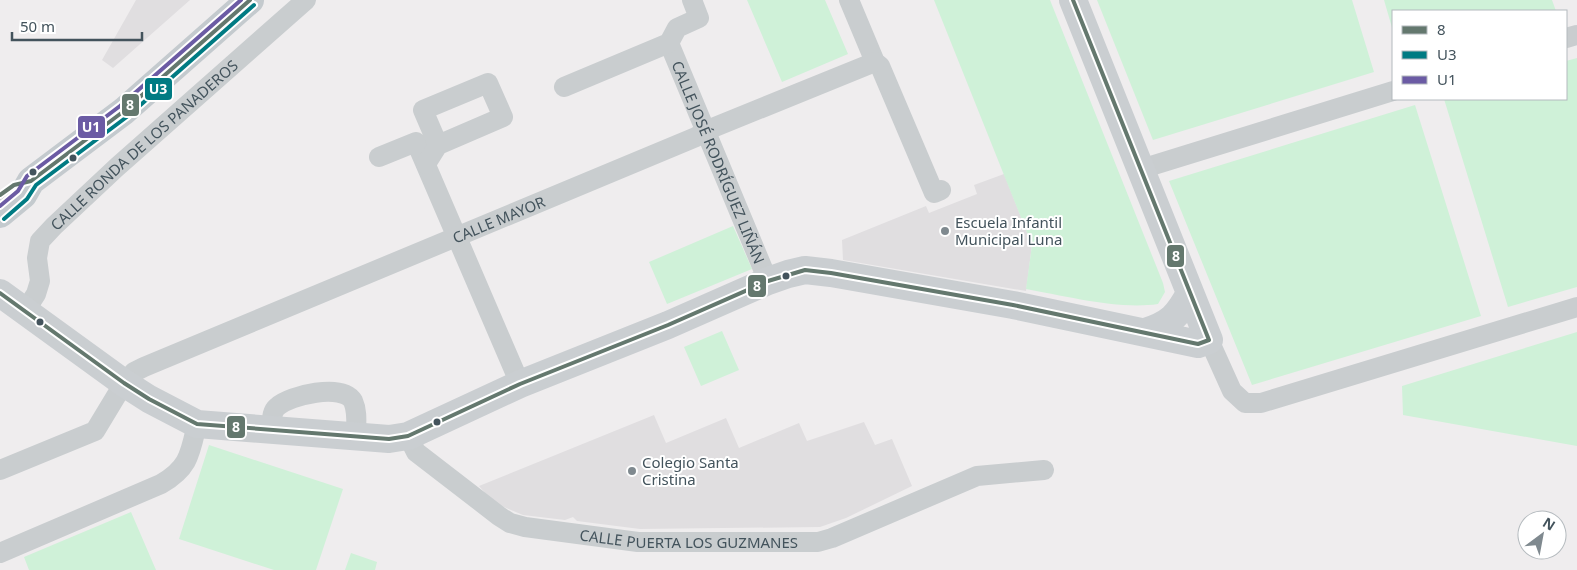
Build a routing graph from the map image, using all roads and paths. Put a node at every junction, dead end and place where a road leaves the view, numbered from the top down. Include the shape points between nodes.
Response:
1 (250, 0) edge
2 (306, 0) edge
3 (692, 0) edge
4 (849, 0) edge
5 (1073, 0) edge
6 (669, 43) junction
7 (875, 62) junction
8 (564, 87) dead end
9 (1392, 92) edge
10 (705, 131) junction
11 (438, 145) dead end
12 (379, 157) dead end
13 (426, 164) junction
14 (1141, 170) junction
15 (31, 181) junction
16 (938, 191) dead end
17 (0, 195) edge
18 (0, 214) edge
19 (457, 237) junction
20 (768, 281) junction
21 (0, 293) edge
22 (1190, 294) junction
23 (1577, 307) edge
24 (25, 311) junction
25 (1145, 332) junction
26 (1209, 340) junction
27 (124, 383) junction
28 (520, 384) junction
29 (197, 424) junction
30 (271, 429) junction
31 (356, 436) junction
32 (408, 436) junction
33 (0, 470) edge
34 (1044, 470) dead end
35 (0, 553) edge
36 (0, 562) edge
37 (3, 570) edge

1 - 15 main road via 124,110
2 - 24 street, CALLE RONDA DE LOS PANADEROS via 117,167 40,241 37,258 40,281
3 - 6 street via 699,18 676,28
4 - 7 street
5 - 14 street
6 - 8 street
6 - 10 street, CALLE JOSÉ RODRÍGUEZ LIÑÁN
7 - 10 street, CALLE MAYOR
7 - 16 street via 880,66
9 - 14 street
10 - 19 street, CALLE MAYOR
10 - 20 street, CALLE JOSÉ RODRÍGUEZ LIÑÁN
11 - 13 street
12 - 13 street via 416,142
13 - 19 street
14 - 22 street
15 - 17 main road via 13,185
15 - 18 main road via 23,195
19 - 27 street, CALLE MAYOR via 144,367
19 - 28 street
20 - 25 street via 805,270 831,273
20 - 28 street
21 - 24 street
22 - 25 street via 1173,320
22 - 26 street
23 - 26 street via 1261,403 1244,403 1232,391
24 - 27 street
25 - 26 street via 1198,344
27 - 29 street
27 - 33 street, CALLE MAYOR via 95,431
28 - 32 street
29 - 30 street
29 - 35 street via 183,468 173,477
30 - 31 street
30 - 31 street via 277,406 317,391 344,394 352,399 356,410
31 - 32 street
32 - 34 street, CALLE PUERTA LOS GUZMANES via 416,452 510,523 638,542 818,542 977,476
36 - 37 street

